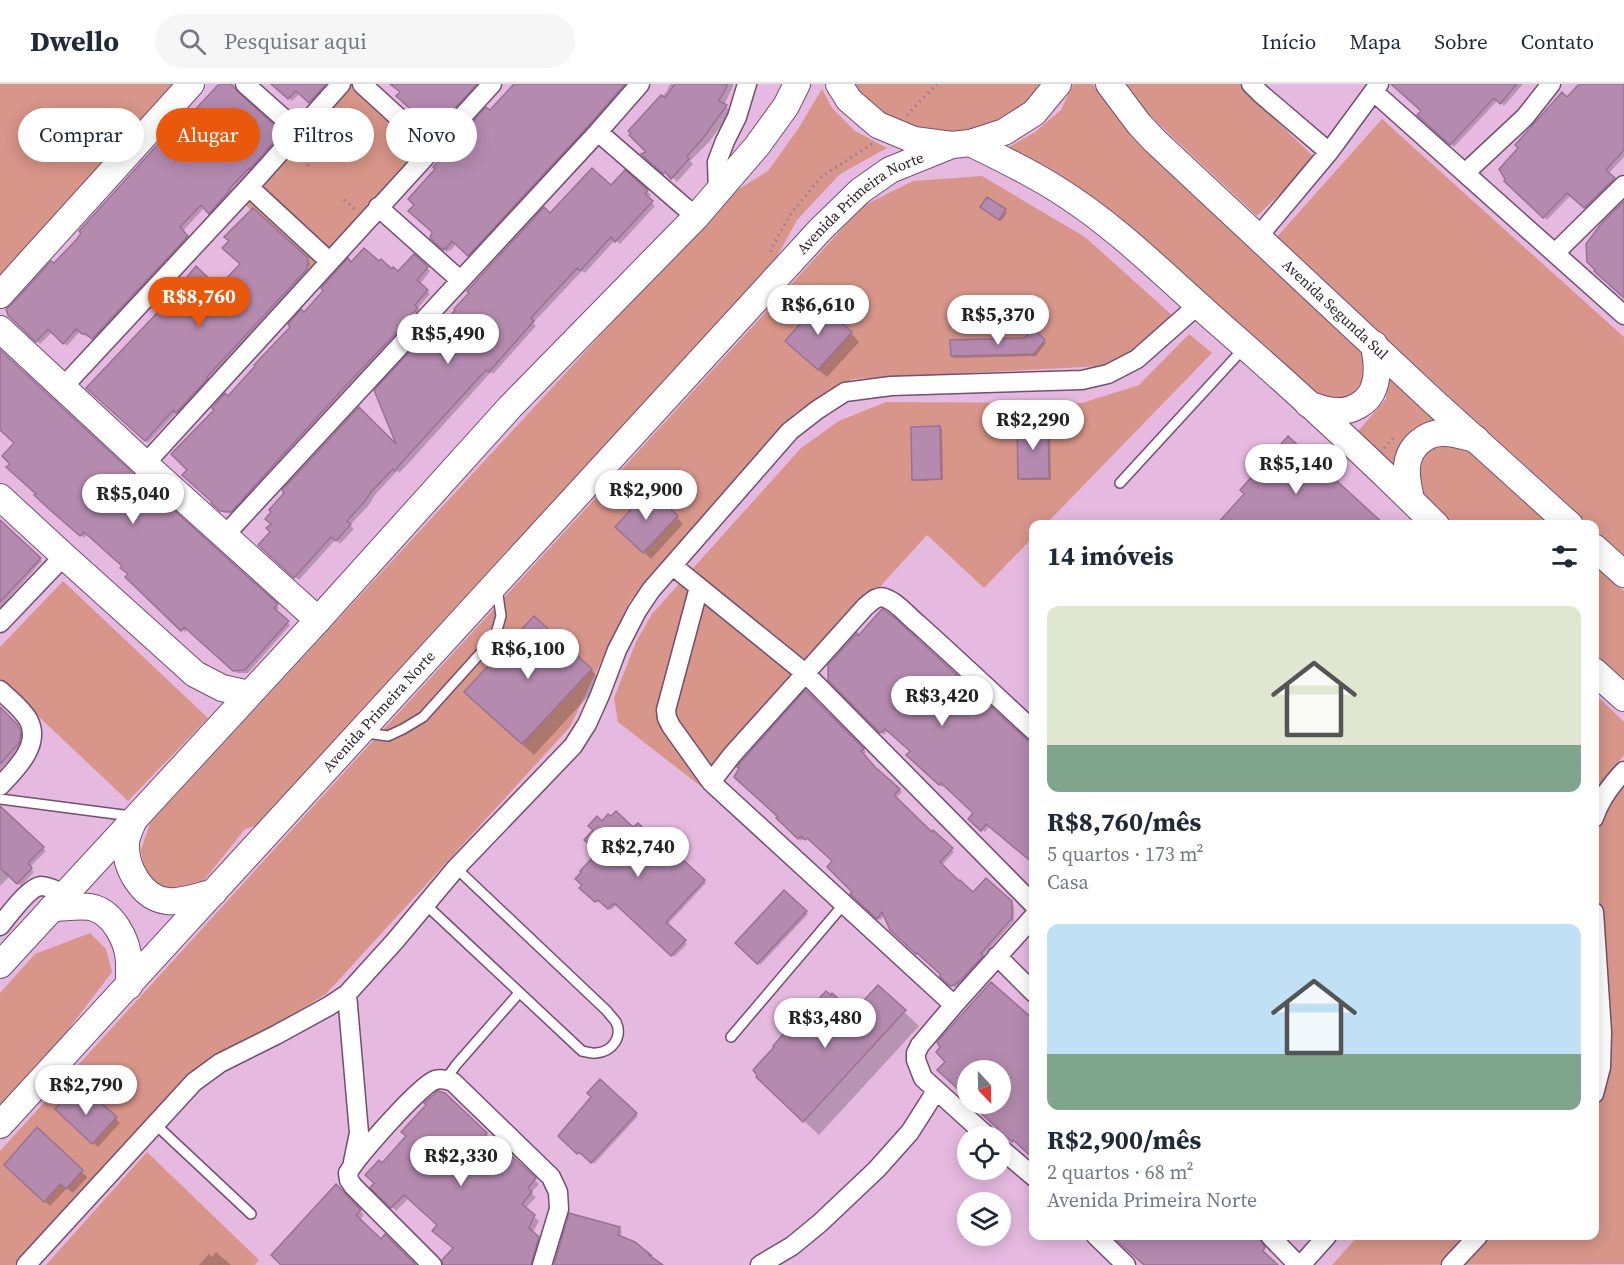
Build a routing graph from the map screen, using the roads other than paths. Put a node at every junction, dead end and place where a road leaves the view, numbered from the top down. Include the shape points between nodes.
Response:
1 (191, 84) edge
2 (245, 84) edge
3 (341, 84) edge
4 (362, 84) edge
5 (492, 84) edge
6 (640, 84) edge
7 (747, 84) edge
8 (797, 84) edge
9 (839, 84) edge
10 (1058, 84) edge
11 (1109, 84) edge
12 (1251, 84) edge
13 (1551, 84) edge
14 (1373, 87) edge
15 (272, 108) edge
16 (319, 108) edge
17 (388, 108) edge
18 (470, 108) edge
19 (598, 132) junction
20 (961, 144) junction
21 (1329, 152) junction
22 (272, 161) edge
23 (421, 162) edge
24 (1465, 173) junction
25 (1624, 184) edge
26 (249, 187) junction
27 (718, 192) junction
28 (378, 207) junction
29 (696, 217) junction
30 (1257, 238) junction
31 (1555, 253) junction
32 (329, 261) junction
33 (460, 280) junction
34 (0, 295) edge
35 (1198, 305) junction
36 (1624, 315) edge
37 (0, 329) edge
38 (1374, 344) junction
39 (1246, 347) junction
40 (63, 387) junction
41 (1308, 404) junction
42 (1477, 440) junction
43 (145, 464) junction
44 (1120, 483) dead end
45 (0, 497) edge
46 (1411, 500) junction
47 (1431, 520) edge
48 (1565, 520) edge
49 (224, 536) junction
50 (1599, 552) edge
51 (64, 556) junction
52 (672, 566) junction
53 (1624, 574) edge
54 (496, 584) junction
55 (699, 587) junction
56 (318, 620) junction
57 (0, 623) edge
58 (805, 673) junction
59 (195, 674) junction
60 (1599, 676) edge
61 (0, 690) edge
62 (249, 694) junction
63 (1624, 698) edge
64 (223, 724) junction
65 (1029, 726) edge
66 (360, 732) junction
67 (1624, 771) edge
68 (711, 782) junction
69 (0, 786) edge
70 (0, 799) edge
71 (1599, 805) edge
72 (135, 819) junction
73 (456, 868) junction
74 (214, 892) junction
75 (1029, 900) edge
76 (58, 901) junction
77 (425, 904) junction
78 (844, 904) junction
79 (1029, 921) edge
80 (0, 926) edge
81 (997, 956) junction
82 (0, 965) edge
83 (129, 986) junction
84 (1029, 988) edge
85 (519, 993) junction
86 (347, 994) junction
87 (1599, 1001) edge
88 (954, 1005) junction
89 (731, 1037) dead end
90 (1599, 1075) edge
91 (446, 1079) junction
92 (936, 1091) junction
93 (155, 1124) junction
94 (0, 1125) edge
95 (976, 1126) edge
96 (1011, 1158) edge
97 (352, 1165) junction
98 (1029, 1174) edge
99 (251, 1214) dead end
100 (1100, 1240) edge
101 (1274, 1240) edge
102 (1323, 1240) edge
103 (1474, 1240) edge
104 (26, 1265) edge
105 (432, 1265) edge
106 (542, 1265) edge
107 (760, 1265) edge
108 (1126, 1265) edge
109 (1300, 1265) edge
110 (1451, 1265) edge

1 - 34 main road
2 - 15 street
3 - 16 street
4 - 17 street
5 - 18 street
6 - 19 street
7 - 27 street via 717,162
8 - 27 main road via 757,146
9 - 20 main road via 849,100 878,125 914,140
10 - 20 main road, Avenida Primeira Norte via 1034,113 1004,132
11 - 30 main road, Avenida Segunda Sul via 1155,141
12 - 21 street
13 - 24 street via 1525,117
14 - 21 street
14 - 24 street
19 - 29 street
19 - 33 street
20 - 35 main road via 1018,167 1055,188 1142,254
20 - 54 main road, Avenida Primeira Norte via 890,170 860,191
21 - 30 street
22 - 26 street
23 - 28 street
24 - 31 street
25 - 31 street
26 - 32 street
26 - 40 street
27 - 29 main road
28 - 32 street
28 - 33 street
29 - 56 main road via 510,407
30 - 38 main road, Avenida Segunda Sul
31 - 36 street
32 - 43 street
33 - 49 street
35 - 39 main road
35 - 52 street via 1137,359 1108,374 1082,380 891,386 845,392 790,431
37 - 40 main road
38 - 41 main road via 1374,388 1363,403 1351,410 1337,411
38 - 42 main road, Avenida Segunda Sul
39 - 41 main road
39 - 44 lane
40 - 43 main road
41 - 46 main road
42 - 46 main road via 1443,433 1422,439 1414,447 1406,468
42 - 48 main road, Avenida Segunda Sul
43 - 49 main road
45 - 51 main road
46 - 47 main road
49 - 56 main road
50 - 53 main road
51 - 57 street
51 - 59 main road
52 - 55 street
52 - 73 street via 637,611 587,724 573,746
54 - 66 main road, Avenida Primeira Norte
54 - 66 lane via 501,616 495,637 423,717 388,736
55 - 58 street
55 - 68 street via 666,710 671,726
56 - 62 main road
58 - 65 street via 871,602 885,598
58 - 68 street
58 - 75 street
59 - 62 main road via 222,688
59 - 64 main road
60 - 63 main road
61 - 69 street via 24,713 32,732 22,762
62 - 64 main road
64 - 72 main road
66 - 74 main road, Avenida Primeira Norte
67 - 71 street
68 - 78 street
70 - 72 lane
72 - 74 main road via 126,842 127,860 136,880 151,896 183,901
72 - 76 main road
73 - 77 street
73 - 85 lane via 607,1011 619,1035 606,1051 582,1051
74 - 83 main road, Avenida Primeira Norte
76 - 80 street via 43,886 37,887
76 - 82 main road
76 - 83 main road via 106,914 117,927 126,945
77 - 85 lane
77 - 86 street
78 - 88 street
78 - 89 lane
79 - 81 street
81 - 84 street
81 - 88 street
83 - 94 main road, Avenida Primeira Norte
85 - 91 lane
86 - 93 street via 220,1062
86 - 97 street via 359,1133
87 - 90 street
88 - 92 street via 916,1053 922,1078
91 - 97 street via 435,1080 419,1091
91 - 106 street via 550,1177 558,1192 559,1209
92 - 95 street
92 - 107 street via 910,1132 877,1169 792,1246
93 - 99 lane
93 - 104 street
96 - 98 street
97 - 105 street via 348,1173 353,1186
100 - 108 street
101 - 109 street
102 - 109 street
103 - 110 street

